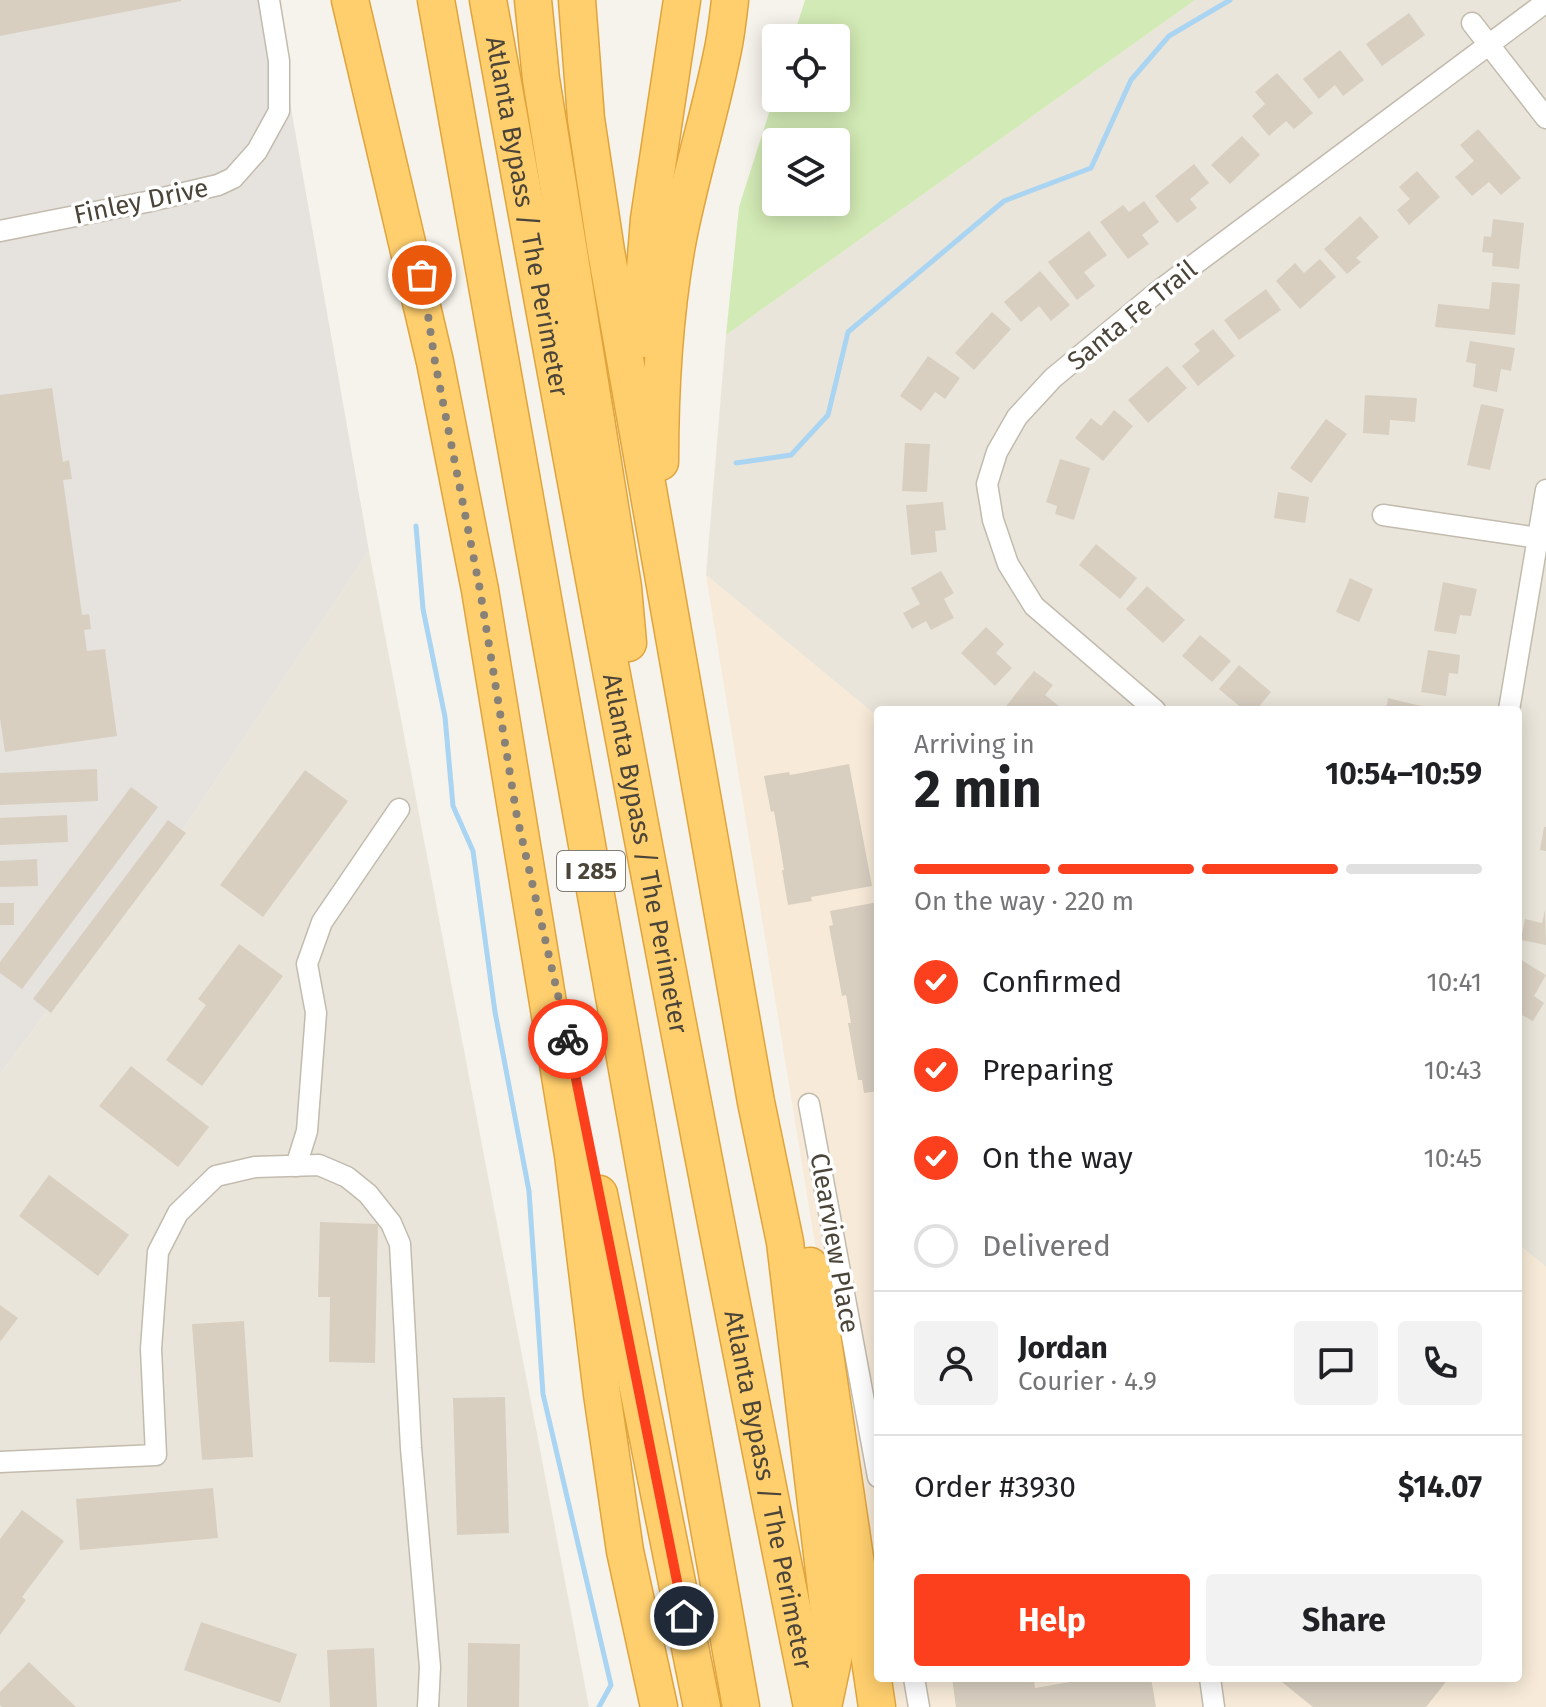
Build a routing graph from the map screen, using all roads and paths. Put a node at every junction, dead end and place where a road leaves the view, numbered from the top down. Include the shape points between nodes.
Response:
1 (269, 0) edge
2 (350, 0) edge
3 (374, 0) edge
4 (488, 0) edge
5 (533, 0) edge
6 (577, 0) edge
7 (682, 0) edge
8 (730, 0) edge
9 (1546, 2) edge
10 (437, 12) edge
11 (1472, 23) dead end
12 (1489, 45) junction
13 (1546, 118) edge
14 (0, 231) edge
15 (435, 362) junction
16 (1546, 490) edge
17 (649, 493) junction
18 (1383, 515) dead end
19 (1538, 538) junction
20 (667, 591) junction
21 (1150, 706) edge
22 (1510, 706) edge
23 (399, 809) dead end
24 (517, 817) junction
25 (648, 864) junction
26 (756, 1102) junction
27 (809, 1104) dead end
28 (296, 1166) junction
29 (874, 1455) edge
30 (0, 1462) edge
31 (915, 1682) edge
32 (1211, 1682) edge
33 (428, 1707) edge
34 (659, 1707) edge
35 (702, 1707) edge
36 (741, 1707) edge
37 (812, 1707) edge
38 (823, 1707) edge
39 (877, 1707) edge
40 (919, 1707) edge
41 (1214, 1707) edge

1 - 14 street, Finley Drive via 279,61 279,111 257,151 233,178 146,202
2 - 15 highway
3 - 15 highway
4 - 25 highway, Atlanta Bypass / The Perimeter / I 285
5 - 25 highway via 541,79 623,587
6 - 17 highway via 586,119
7 - 17 highway via 644,282
8 - 20 highway via 668,304 660,460
9 - 12 street, Santa Fe Trail
10 - 36 highway, Atlanta Bypass / The Perimeter / I 285
11 - 12 street
12 - 13 street
12 - 21 street, Santa Fe Trail via 1156,293 1053,378 1017,417 997,452 987,484 1008,564 1034,606
15 - 24 highway
16 - 19 street
17 - 20 highway
18 - 19 street
19 - 22 street
20 - 26 highway
23 - 28 street via 322,922 307,964 316,1013 307,1131
24 - 34 highway via 573,1155 625,1551
24 - 35 highway via 563,1012
25 - 37 highway, Atlanta Bypass / The Perimeter / I 285
26 - 38 highway via 785,1242 834,1655
26 - 39 highway via 774,1139 809,1258
27 - 29 street, Clearview Place
28 - 30 street via 255,1167 216,1176 178,1213 158,1252 151,1349 156,1455
28 - 33 street via 319,1165 347,1177 391,1223 400,1244 430,1667
31 - 40 street
32 - 41 street

